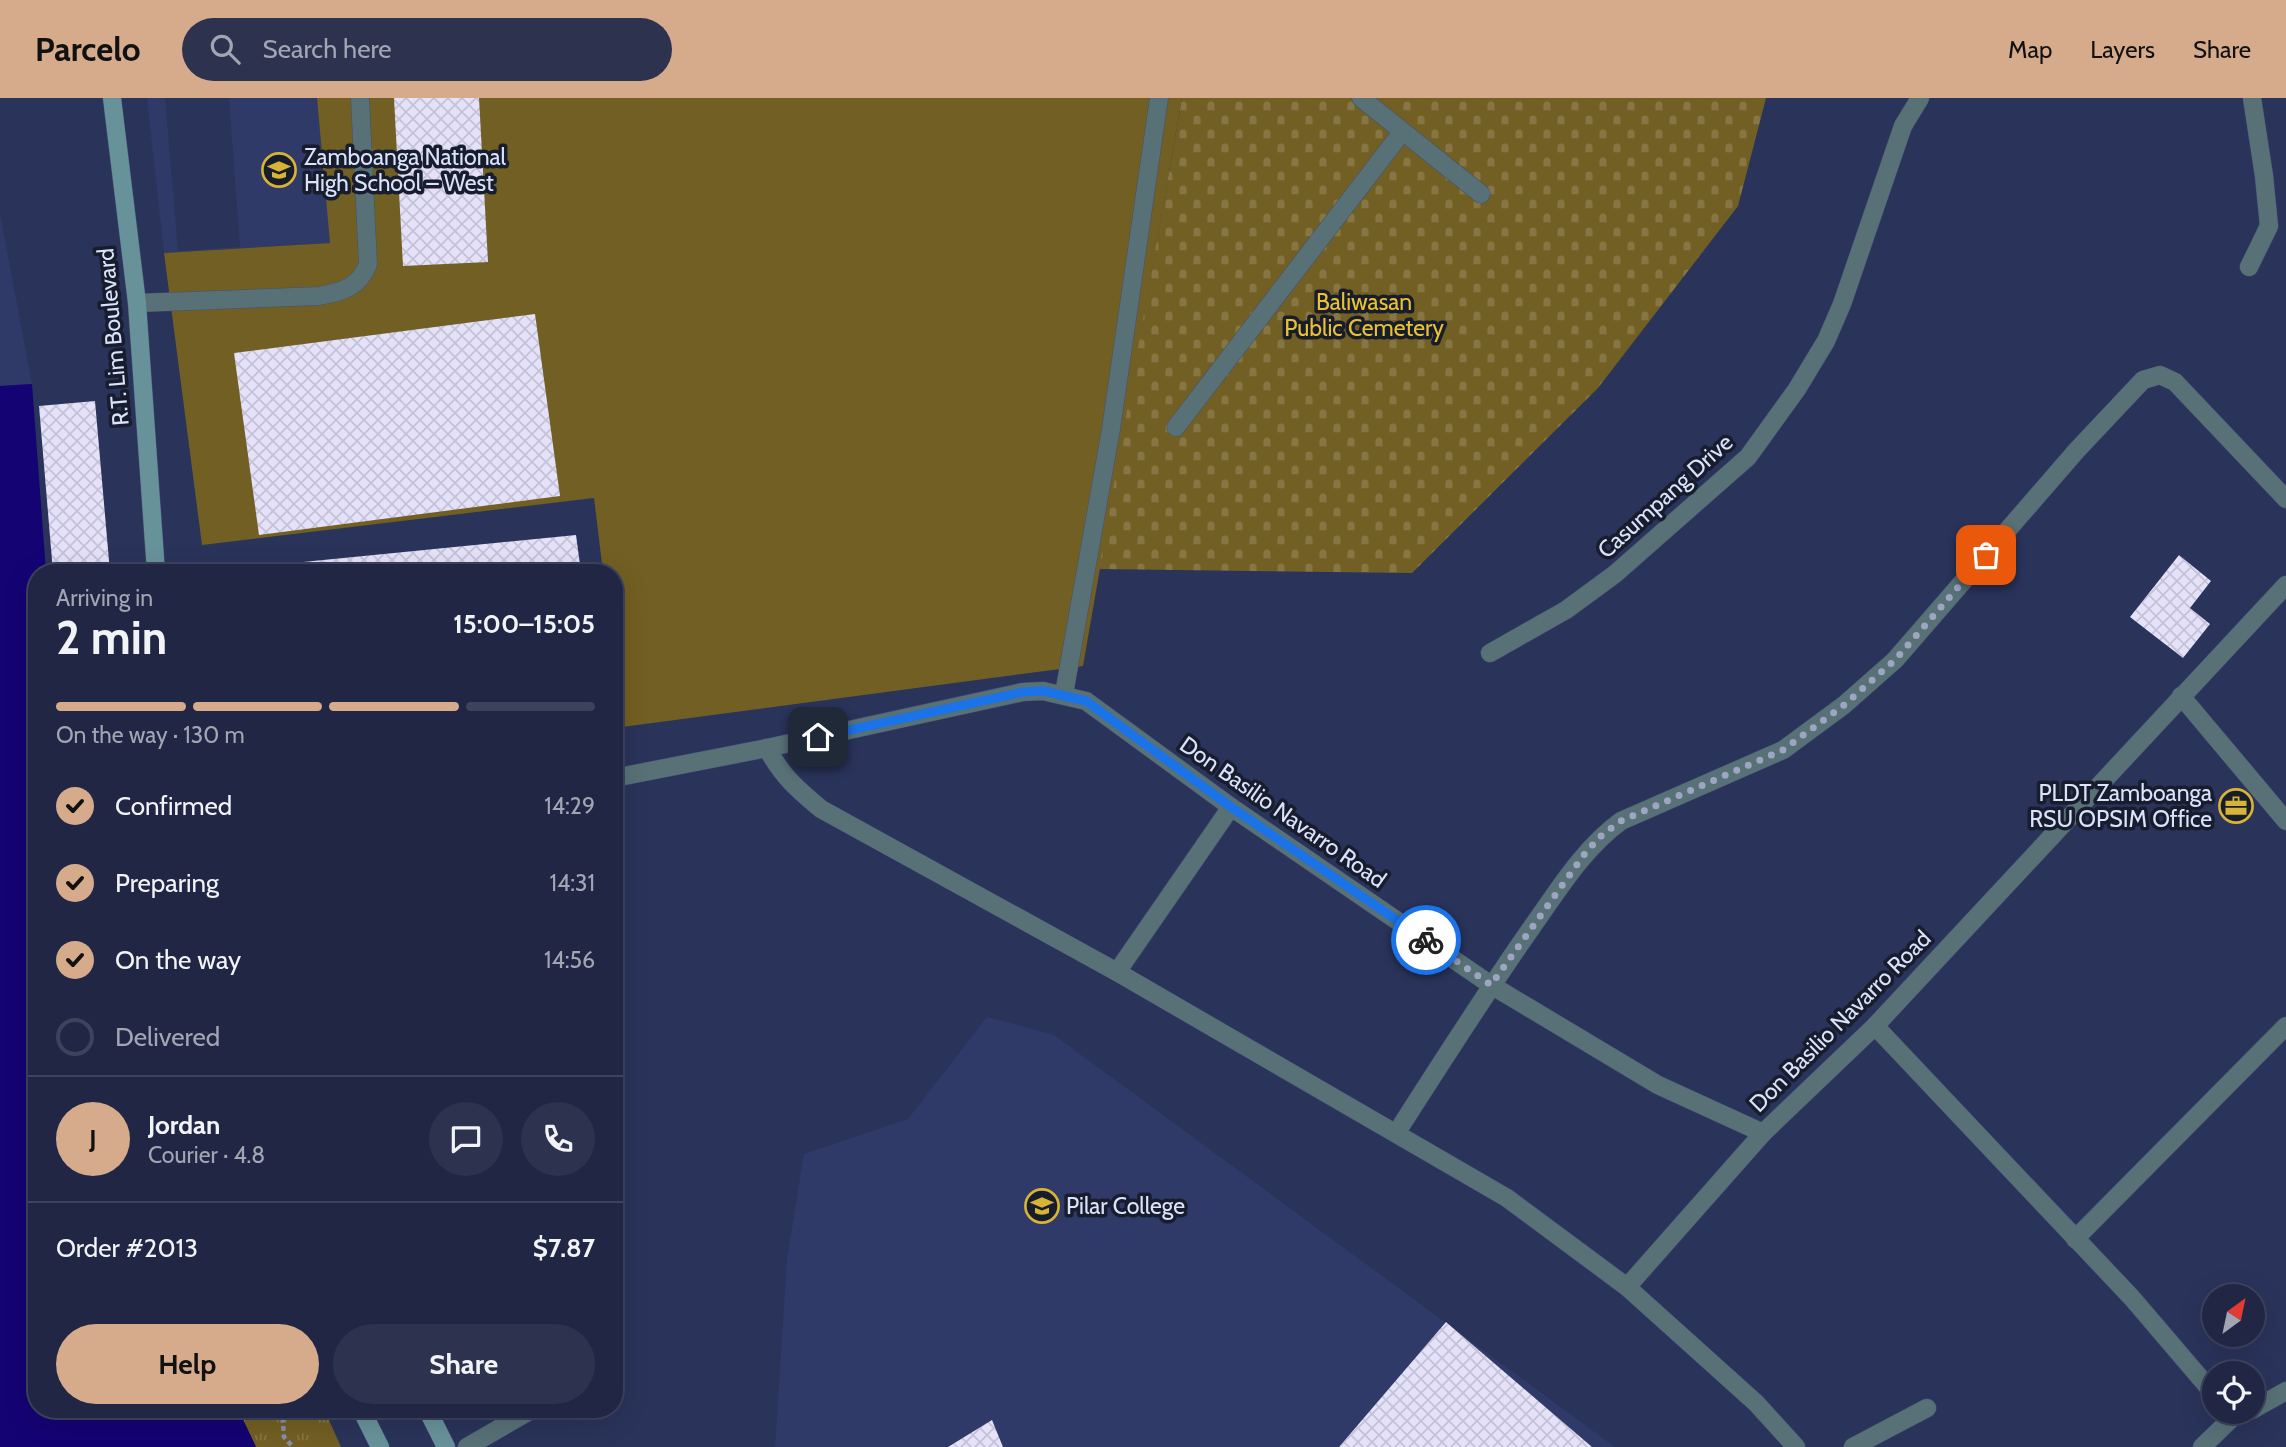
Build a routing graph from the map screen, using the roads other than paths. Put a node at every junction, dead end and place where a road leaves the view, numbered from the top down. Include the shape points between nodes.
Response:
1 (112, 98) edge
2 (360, 98) edge
3 (1159, 98) edge
4 (1361, 98) edge
5 (1920, 98) edge
6 (2252, 98) edge
7 (1402, 132) junction
8 (1481, 194) dead end
9 (2249, 267) dead end
10 (137, 303) junction
11 (1176, 427) dead end
12 (2286, 499) edge
13 (155, 564) edge
14 (2286, 586) edge
15 (1490, 653) dead end
16 (1064, 694) junction
17 (2181, 696) junction
18 (767, 748) junction
19 (623, 776) edge
20 (1231, 807) junction
21 (2286, 821) edge
22 (1117, 972) junction
23 (1491, 985) junction
24 (1875, 1026) junction
25 (2286, 1026) edge
26 (1397, 1132) junction
27 (1763, 1133) junction
28 (2076, 1239) junction
29 (1627, 1287) junction
30 (2202, 1380) edge
31 (2286, 1391) edge
32 (2265, 1403) edge
33 (1927, 1408) dead end
34 (366, 1418) edge
35 (431, 1418) edge
36 (517, 1418) edge
37 (2226, 1424) edge
38 (380, 1447) edge
39 (446, 1447) edge
40 (467, 1447) edge
41 (1796, 1447) edge
42 (1853, 1447) edge
43 (2202, 1447) edge

1 - 10 main road, R.T. Lim Boulevard
2 - 10 street via 368,264 360,281 319,296
3 - 16 street via 1111,429
4 - 7 street
5 - 15 street, Casumpang Drive via 1903,126 1826,341 1748,457 1615,574 1566,610
6 - 9 street via 2269,226
7 - 8 street
7 - 11 street
10 - 13 main road, R.T. Lim Boulevard
12 - 23 street via 2175,382 2160,375 2143,380 1895,660 1783,750 1621,821 1602,835
14 - 17 street, Don Basilio Navarro Road
16 - 18 street, Don Basilio Navarro Road via 1023,692
16 - 20 street, Don Basilio Navarro Road via 1086,701
17 - 21 street
17 - 24 street, Don Basilio Navarro Road
18 - 19 street, Don Basilio Navarro Road
18 - 22 street via 779,771 821,809
20 - 22 street
20 - 23 street, Don Basilio Navarro Road
22 - 26 street
23 - 26 street
23 - 27 street, Don Basilio Navarro Road via 1658,1085
24 - 27 street, Don Basilio Navarro Road
24 - 28 street
25 - 28 street
26 - 29 street via 1507,1198
27 - 29 street
28 - 30 street
29 - 41 street via 1756,1403
31 - 32 street
33 - 42 street
34 - 38 main road
35 - 39 main road
36 - 40 street
37 - 43 street

